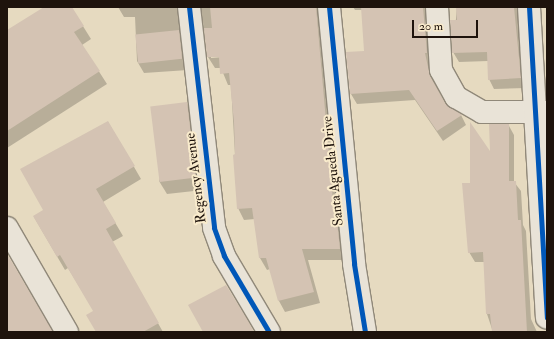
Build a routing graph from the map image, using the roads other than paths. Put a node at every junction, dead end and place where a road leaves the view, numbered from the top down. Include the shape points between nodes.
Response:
1 (189, 7) edge
2 (329, 7) edge
3 (437, 7) edge
4 (529, 7) edge
5 (542, 112) edge
6 (7, 228) edge
7 (547, 317) edge
8 (67, 332) edge
9 (269, 332) edge
10 (365, 332) edge

1 - 9 street, Regency Avenue via 214,228 224,256
2 - 10 street, Santa Agueda Drive via 354,264
3 - 5 street via 441,70 456,97 482,112
4 - 5 street
5 - 7 street via 539,207
6 - 8 street

